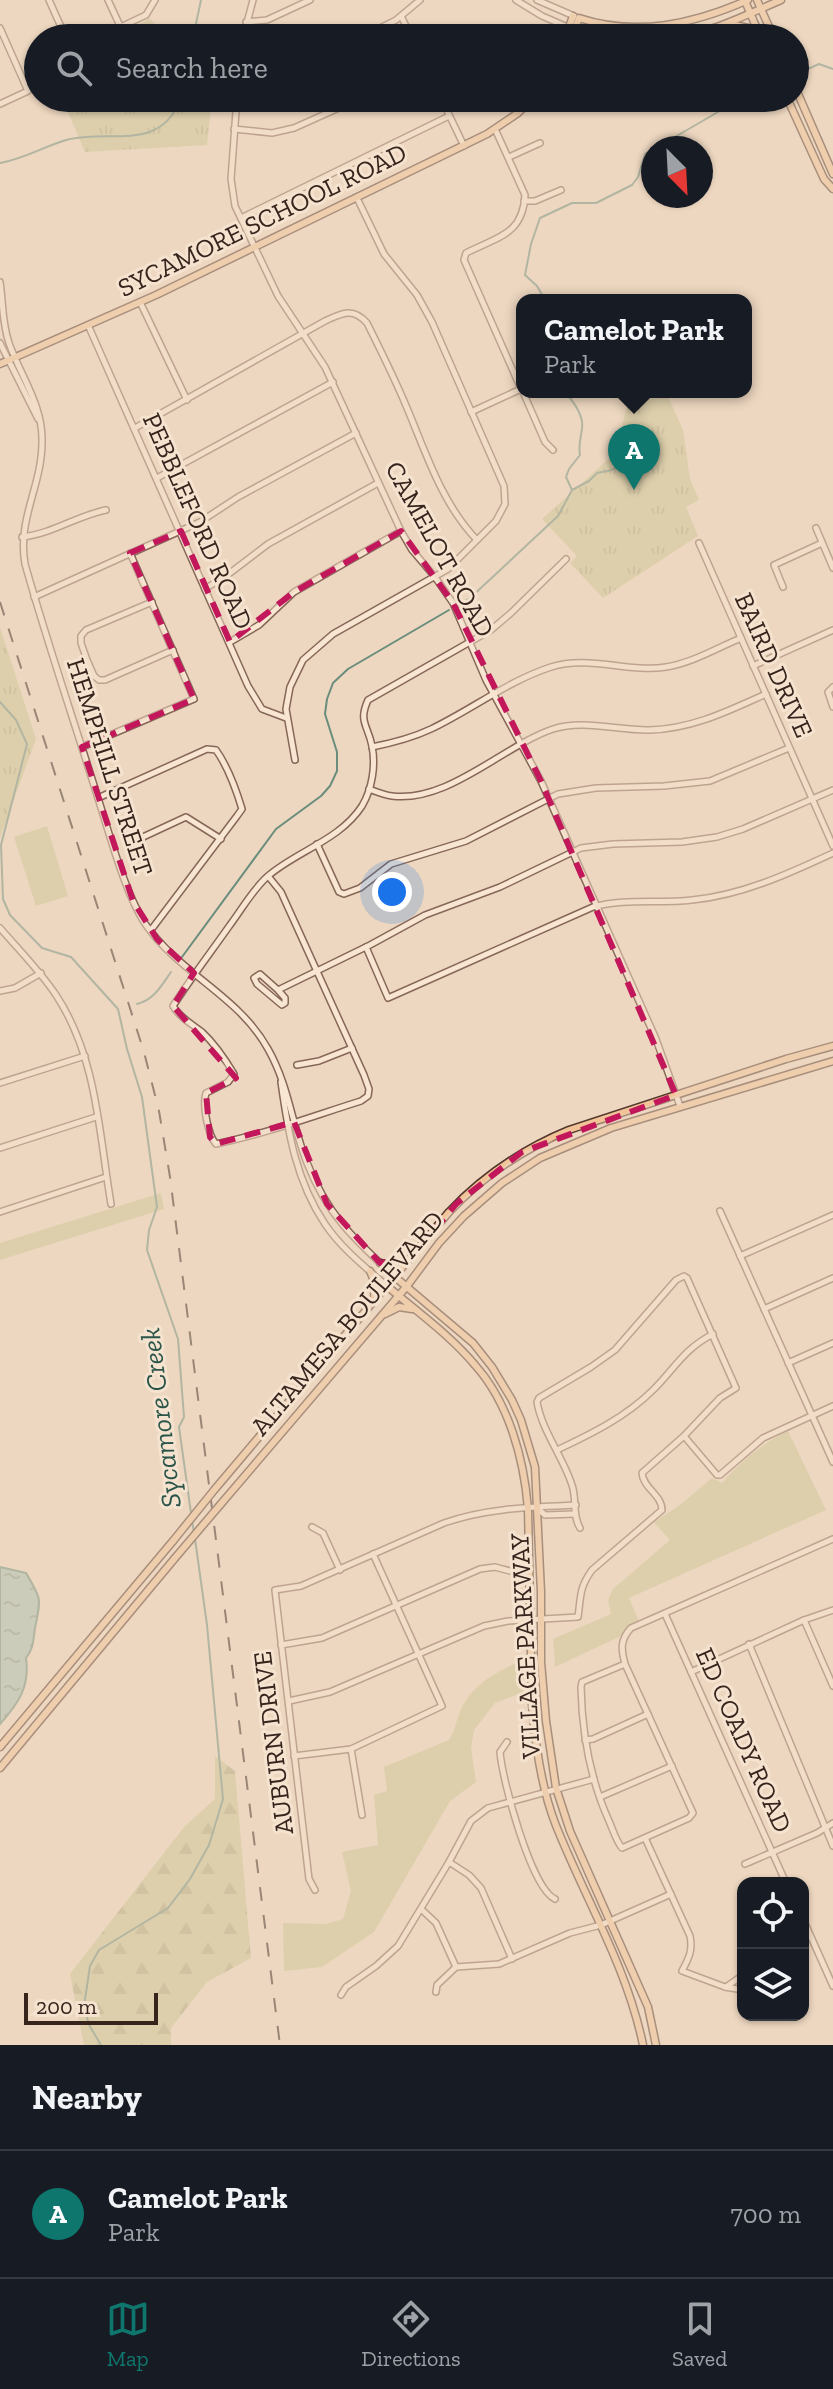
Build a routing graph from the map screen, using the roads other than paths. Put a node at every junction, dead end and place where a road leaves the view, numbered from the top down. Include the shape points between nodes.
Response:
1 (49, 0) edge
2 (108, 0) edge
3 (155, 0) edge
4 (253, 0) edge
5 (310, 0) edge
6 (420, 0) edge
7 (516, 0) edge
8 (537, 0) edge
9 (732, 0) edge
10 (746, 0) edge
11 (757, 0) edge
12 (779, 1) edge
13 (760, 9) junction
14 (723, 11) junction
15 (750, 13) junction
16 (401, 16) junction
17 (576, 17) junction
18 (246, 22) joint
19 (726, 23) junction
20 (60, 24) edge
21 (119, 24) edge
22 (129, 24) edge
23 (386, 24) edge
24 (405, 24) edge
25 (562, 24) edge
26 (573, 24) edge
27 (606, 24) edge
28 (680, 24) edge
29 (723, 24) edge
30 (730, 24) edge
31 (755, 24) edge
32 (768, 24) edge
33 (769, 24) edge
34 (0, 28) edge
35 (3, 43) edge
36 (24, 83) edge
37 (24, 93) edge
38 (0, 104) edge
39 (236, 112) edge
40 (330, 112) edge
41 (447, 112) edge
42 (516, 112) edge
43 (793, 112) edge
44 (806, 112) edge
45 (449, 116) junction
46 (234, 129) junction
47 (495, 129) junction
48 (540, 143) dead end
49 (464, 146) junction
50 (509, 157) junction
51 (833, 175) edge
52 (832, 187) edge
53 (561, 190) dead end
54 (357, 198) junction
55 (524, 201) junction
56 (241, 218) junction
57 (255, 247) junction
58 (0, 282) edge
59 (140, 302) junction
60 (88, 325) junction
61 (304, 334) junction
62 (0, 343) edge
63 (15, 357) junction
64 (4, 362) edge
65 (516, 377) edge
66 (333, 382) junction
67 (516, 393) edge
68 (525, 398) edge
69 (187, 400) junction
70 (471, 412) junction
71 (41, 423) junction
72 (135, 428) junction
73 (356, 433) junction
74 (553, 450) dead end
75 (157, 478) junction
76 (378, 483) junction
77 (106, 510) dead end
78 (816, 528) dead end
79 (181, 531) junction
80 (401, 531) junction
81 (22, 537) junction
82 (477, 540) junction
83 (699, 543) dead end
84 (822, 543) junction
85 (130, 553) junction
86 (566, 559) dead end
87 (833, 568) edge
88 (435, 577) junction
89 (783, 587) dead end
90 (205, 589) junction
91 (34, 597) junction
92 (152, 602) junction
93 (833, 630) edge
94 (741, 638) junction
95 (230, 642) junction
96 (471, 642) junction
97 (173, 650) junction
98 (753, 666) junction
99 (833, 687) edge
100 (494, 694) junction
101 (766, 694) junction
102 (833, 707) edge
103 (286, 718) junction
104 (522, 744) junction
105 (82, 747) junction
106 (372, 747) junction
107 (789, 748) junction
108 (295, 760) dead end
109 (369, 789) junction
110 (833, 790) edge
111 (98, 798) junction
112 (548, 799) junction
113 (812, 799) junction
114 (221, 839) junction
115 (317, 844) junction
116 (833, 846) edge
117 (572, 852) junction
118 (135, 853) dead end
119 (833, 853) edge
120 (268, 876) junction
121 (597, 906) junction
122 (0, 928) edge
123 (151, 930) junction
124 (366, 947) junction
125 (315, 970) junction
126 (41, 973) junction
127 (195, 974) junction
128 (278, 990) junction
129 (0, 991) edge
130 (833, 1046) edge
131 (352, 1048) junction
132 (85, 1056) junction
133 (833, 1061) edge
134 (297, 1065) dead end
135 (280, 1073) junction
136 (0, 1083) edge
137 (676, 1095) junction
138 (680, 1106) junction
139 (96, 1117) junction
140 (294, 1122) junction
141 (287, 1125) junction
142 (0, 1148) edge
143 (106, 1177) junction
144 (111, 1204) dead end
145 (327, 1204) junction
146 (317, 1210) junction
147 (720, 1211) dead end
148 (0, 1212) edge
149 (833, 1215) edge
150 (740, 1256) junction
151 (410, 1259) junction
152 (380, 1263) junction
153 (370, 1271) junction
154 (395, 1277) junction
155 (833, 1278) edge
156 (387, 1286) junction
157 (407, 1286) junction
158 (398, 1296) junction
159 (373, 1303) junction
160 (764, 1309) junction
161 (415, 1310) junction
162 (382, 1315) junction
163 (713, 1334) junction
164 (833, 1343) edge
165 (323, 1362) junction
166 (788, 1363) junction
167 (334, 1370) junction
168 (497, 1375) junction
169 (487, 1382) junction
170 (833, 1406) edge
171 (811, 1416) junction
172 (684, 1436) junction
173 (557, 1450) junction
174 (833, 1462) edge
175 (576, 1505) junction
176 (528, 1509) junction
177 (538, 1509) junction
178 (575, 1514) junction
179 (312, 1527) dead end
180 (580, 1528) dead end
181 (833, 1539) edge
182 (373, 1554) junction
183 (340, 1570) junction
184 (510, 1571) dead end
185 (396, 1605) junction
186 (833, 1610) edge
187 (665, 1614) junction
188 (531, 1619) junction
189 (542, 1620) junction
190 (804, 1620) junction
191 (749, 1644) junction
192 (281, 1645) junction
193 (419, 1655) junction
194 (625, 1664) junction
195 (691, 1672) junction
196 (831, 1677) edge
197 (833, 1686) edge
198 (289, 1701) junction
199 (648, 1714) junction
200 (585, 1740) junction
201 (507, 1742) dead end
202 (0, 1747) edge
203 (351, 1749) junction
204 (294, 1756) junction
205 (672, 1766) junction
206 (0, 1768) edge
207 (594, 1779) junction
208 (556, 1788) junction
209 (546, 1791) junction
210 (600, 1797) junction
211 (510, 1801) junction
212 (362, 1815) dead end
213 (833, 1823) edge
214 (826, 1828) junction
215 (645, 1838) junction
216 (833, 1846) edge
217 (772, 1853) junction
218 (449, 1862) junction
219 (745, 1864) dead end
220 (783, 1877) edge
221 (315, 1890) dead end
222 (671, 1894) junction
223 (555, 1899) dead end
224 (421, 1909) junction
225 (611, 1921) junction
226 (601, 1925) junction
227 (809, 1932) edge
228 (512, 1959) junction
229 (456, 1967) junction
230 (737, 1979) edge
231 (833, 1986) edge
232 (725, 1987) junction
233 (737, 1989) edge
234 (436, 1992) dead end
235 (341, 1995) dead end
236 (656, 2044) edge
237 (643, 2045) edge

1 - 20 street
2 - 21 street
3 - 22 street via 146,15
4 - 18 street
5 - 18 street via 267,20
6 - 16 street
7 - 25 street
8 - 17 street
9 - 14 main road
10 - 14 main road
10 - 15 main road
11 - 13 main road
12 - 13 main road
12 - 33 main road
13 - 15 main road
13 - 32 main road
14 - 28 main road
15 - 19 main road
15 - 31 main road
16 - 23 street
16 - 24 street
17 - 26 main road
17 - 27 main road
19 - 29 main road
19 - 30 main road
34 - 35 street
35 - 36 street
37 - 38 street
39 - 46 street, CAMELOT ROAD
40 - 46 street via 272,133
41 - 45 street
42 - 47 main road, SYCAMORE SCHOOL ROAD
43 - 52 main road
44 - 51 main road
45 - 49 street
45 - 56 street
46 - 56 street, CAMELOT ROAD via 231,179
47 - 49 main road, SYCAMORE SCHOOL ROAD
47 - 50 street
48 - 50 street
49 - 54 main road, SYCAMORE SCHOOL ROAD
50 - 55 street
51 - 52 main road
53 - 55 street
54 - 57 main road, SYCAMORE SCHOOL ROAD
54 - 70 street via 384,254 432,322
55 - 65 street via 519,222 509,232 466,253 464,260
56 - 57 street, CAMELOT ROAD
57 - 59 main road, SYCAMORE SCHOOL ROAD
57 - 61 street, CAMELOT ROAD via 278,296
58 - 63 street, HEMPHILL STREET via 4,323
59 - 60 main road, SYCAMORE SCHOOL ROAD
59 - 69 street
60 - 63 main road, SYCAMORE SCHOOL ROAD
60 - 72 street, PEBBLEFORD ROAD
61 - 66 street, CAMELOT ROAD
61 - 69 street
61 - 82 street via 348,311 367,323 443,490
62 - 64 street, HEMPHILL STREET
63 - 64 main road, SYCAMORE SCHOOL ROAD
63 - 71 street, HEMPHILL STREET
64 - 71 street, HEMPHILL STREET
66 - 73 street, CAMELOT ROAD
66 - 75 street
67 - 70 street
68 - 74 street
69 - 72 street
70 - 82 street via 506,498 496,521
71 - 81 street, HEMPHILL STREET via 40,467
72 - 75 street, PEBBLEFORD ROAD
73 - 76 street, CAMELOT ROAD
73 - 79 street
75 - 79 street, PEBBLEFORD ROAD
76 - 80 street, CAMELOT ROAD
76 - 90 street via 268,544
77 - 81 street
78 - 84 street
79 - 85 street
79 - 90 street, PEBBLEFORD ROAD
80 - 88 street, CAMELOT ROAD
80 - 95 street via 294,592 259,625
81 - 91 street, HEMPHILL STREET
82 - 88 street
83 - 94 street, BAIRD DRIVE
84 - 87 street
84 - 89 street via 774,565
85 - 91 street
85 - 92 street
86 - 96 street via 511,613
88 - 96 street, CAMELOT ROAD
88 - 103 street via 333,634 308,654 290,687
90 - 95 street, PEBBLEFORD ROAD
91 - 105 street, HEMPHILL STREET
92 - 97 street
92 - 97 street via 86,630 81,643 87,660 94,676 105,680
93 - 98 street
94 - 98 street, BAIRD DRIVE
94 - 100 street via 666,667 552,667
95 - 103 street, PEBBLEFORD ROAD via 260,707
96 - 100 street, CAMELOT ROAD
96 - 106 street via 372,697 362,720
97 - 105 street via 194,699
98 - 101 street, BAIRD DRIVE
99 - 102 street via 828,692
100 - 104 street, CAMELOT ROAD
100 - 106 street via 429,730
101 - 104 street via 687,726 571,726
101 - 107 street, BAIRD DRIVE
103 - 108 street
104 - 109 street via 453,782 417,795
104 - 112 street, CAMELOT ROAD
105 - 111 street, HEMPHILL STREET
106 - 109 street
107 - 112 street via 710,781 596,788
107 - 113 street, BAIRD DRIVE
109 - 115 street via 354,816
110 - 113 street
111 - 114 street via 207,749 216,750 242,809
111 - 123 street, HEMPHILL STREET via 133,901
112 - 115 street via 466,841 391,864 344,894
112 - 117 street, CAMELOT ROAD
113 - 116 street, BAIRD DRIVE
113 - 117 street via 717,837 590,846
114 - 118 street via 186,817 143,837
114 - 123 street
115 - 120 street
117 - 121 street, CAMELOT ROAD
117 - 124 street via 425,915
119 - 121 street via 736,893
120 - 125 street via 281,892
120 - 127 street
121 - 124 street via 388,998
121 - 137 street, CAMELOT ROAD
122 - 126 street
123 - 127 street, HEMPHILL STREET
124 - 125 street
125 - 128 street
125 - 131 street
126 - 129 street
126 - 132 street
127 - 135 street, HEMPHILL STREET via 254,1026
127 - 141 street via 173,1006 204,1034 234,1074 206,1093 210,1137 216,1144
128 - 128 street via 260,974 254,978 282,1005 285,998
130 - 137 main road, ALTAMESA BOULEVARD
131 - 134 street
131 - 140 street via 368,1096
132 - 136 street
132 - 139 street
133 - 138 main road, ALTAMESA BOULEVARD
135 - 140 street, HEMPHILL STREET
135 - 141 street, HEMPHILL STREET
137 - 138 street, CAMELOT ROAD
137 - 151 main road, ALTAMESA BOULEVARD via 569,1130 522,1152 456,1204
138 - 157 main road, ALTAMESA BOULEVARD via 581,1139 532,1163 464,1216
139 - 142 street
139 - 143 street
140 - 141 street
140 - 145 street, HEMPHILL STREET
141 - 146 street, HEMPHILL STREET via 301,1180
143 - 144 street
143 - 148 street
145 - 146 street
145 - 152 street, HEMPHILL STREET
146 - 153 street, HEMPHILL STREET
147 - 150 street
149 - 150 street
150 - 160 street
151 - 152 main road
151 - 154 main road, ALTAMESA BOULEVARD
152 - 154 street, HEMPHILL STREET
153 - 156 street, HEMPHILL STREET
153 - 159 main road
154 - 156 main road, ALTAMESA BOULEVARD
154 - 157 main road, VILLAGE PARKWAY
155 - 160 street
156 - 158 main road, VILLAGE PARKWAY
156 - 159 main road, ALTAMESA BOULEVARD
157 - 158 main road, ALTAMESA BOULEVARD
157 - 168 main road, VILLAGE PARKWAY via 473,1343
158 - 161 main road, VILLAGE PARKWAY
158 - 162 main road, ALTAMESA BOULEVARD
159 - 165 main road, ALTAMESA BOULEVARD
160 - 166 street
161 - 162 main road via 399,1307
161 - 169 main road, VILLAGE PARKWAY via 463,1352
162 - 167 main road, ALTAMESA BOULEVARD
163 - 172 street via 736,1388
163 - 173 street via 696,1343 652,1391 612,1422
163 - 173 street via 687,1278 681,1277 615,1350 539,1398 538,1408
164 - 166 street
165 - 167 main road
165 - 202 main road, ALTAMESA BOULEVARD, bridge
166 - 171 street
167 - 206 main road, ALTAMESA BOULEVARD, bridge
168 - 169 main road
168 - 177 main road, VILLAGE PARKWAY via 528,1442
169 - 176 main road, VILLAGE PARKWAY via 516,1443
170 - 171 street
171 - 172 street via 763,1438 720,1475
171 - 174 street
172 - 189 street via 642,1473 662,1510 592,1570 583,1582 577,1618
173 - 175 street
175 - 177 street
175 - 178 street
176 - 177 street
176 - 182 street via 465,1516
176 - 188 main road, VILLAGE PARKWAY
177 - 178 street via 545,1515
177 - 189 main road, VILLAGE PARKWAY
178 - 180 street
179 - 183 street via 323,1533
181 - 187 street
182 - 183 street
182 - 185 street
183 - 192 street, AUBURN DRIVE via 275,1590
184 - 185 street via 480,1569
185 - 192 street via 322,1638
185 - 193 street
186 - 190 street
187 - 194 street via 625,1634
187 - 195 street, ED COADY ROAD
188 - 189 street
188 - 193 street via 484,1626
188 - 209 main road, VILLAGE PARKWAY via 533,1727
189 - 208 main road, VILLAGE PARKWAY via 541,1662
190 - 191 street
190 - 196 street
191 - 195 street
191 - 214 street
192 - 198 street, AUBURN DRIVE
193 - 198 street via 330,1692
193 - 203 street via 442,1706
194 - 199 street
194 - 200 street via 582,1682
195 - 217 street, ED COADY ROAD
196 - 197 street
198 - 204 street, AUBURN DRIVE
199 - 200 street
199 - 205 street
200 - 207 street
201 - 211 street via 500,1752
203 - 204 street
203 - 212 street
204 - 221 street, AUBURN DRIVE via 309,1879
205 - 210 street
205 - 215 street via 693,1813
207 - 208 street
207 - 210 street
208 - 209 street
208 - 225 main road, VILLAGE PARKWAY
209 - 211 street
209 - 226 main road, VILLAGE PARKWAY
210 - 215 street via 620,1847
211 - 218 street via 475,1816
211 - 223 street via 545,1892
213 - 214 street
214 - 216 street
214 - 217 street
215 - 222 street
217 - 219 street
217 - 220 street, ED COADY ROAD
218 - 224 street
218 - 228 street via 481,1888
222 - 225 street
222 - 232 street via 692,1946 682,1971
224 - 229 street via 436,1923
224 - 235 street via 398,1946
225 - 226 street
225 - 236 main road, VILLAGE PARKWAY via 648,2007
226 - 228 street
226 - 237 main road, VILLAGE PARKWAY
227 - 231 street
228 - 229 street
229 - 234 street
230 - 232 street
232 - 233 street

